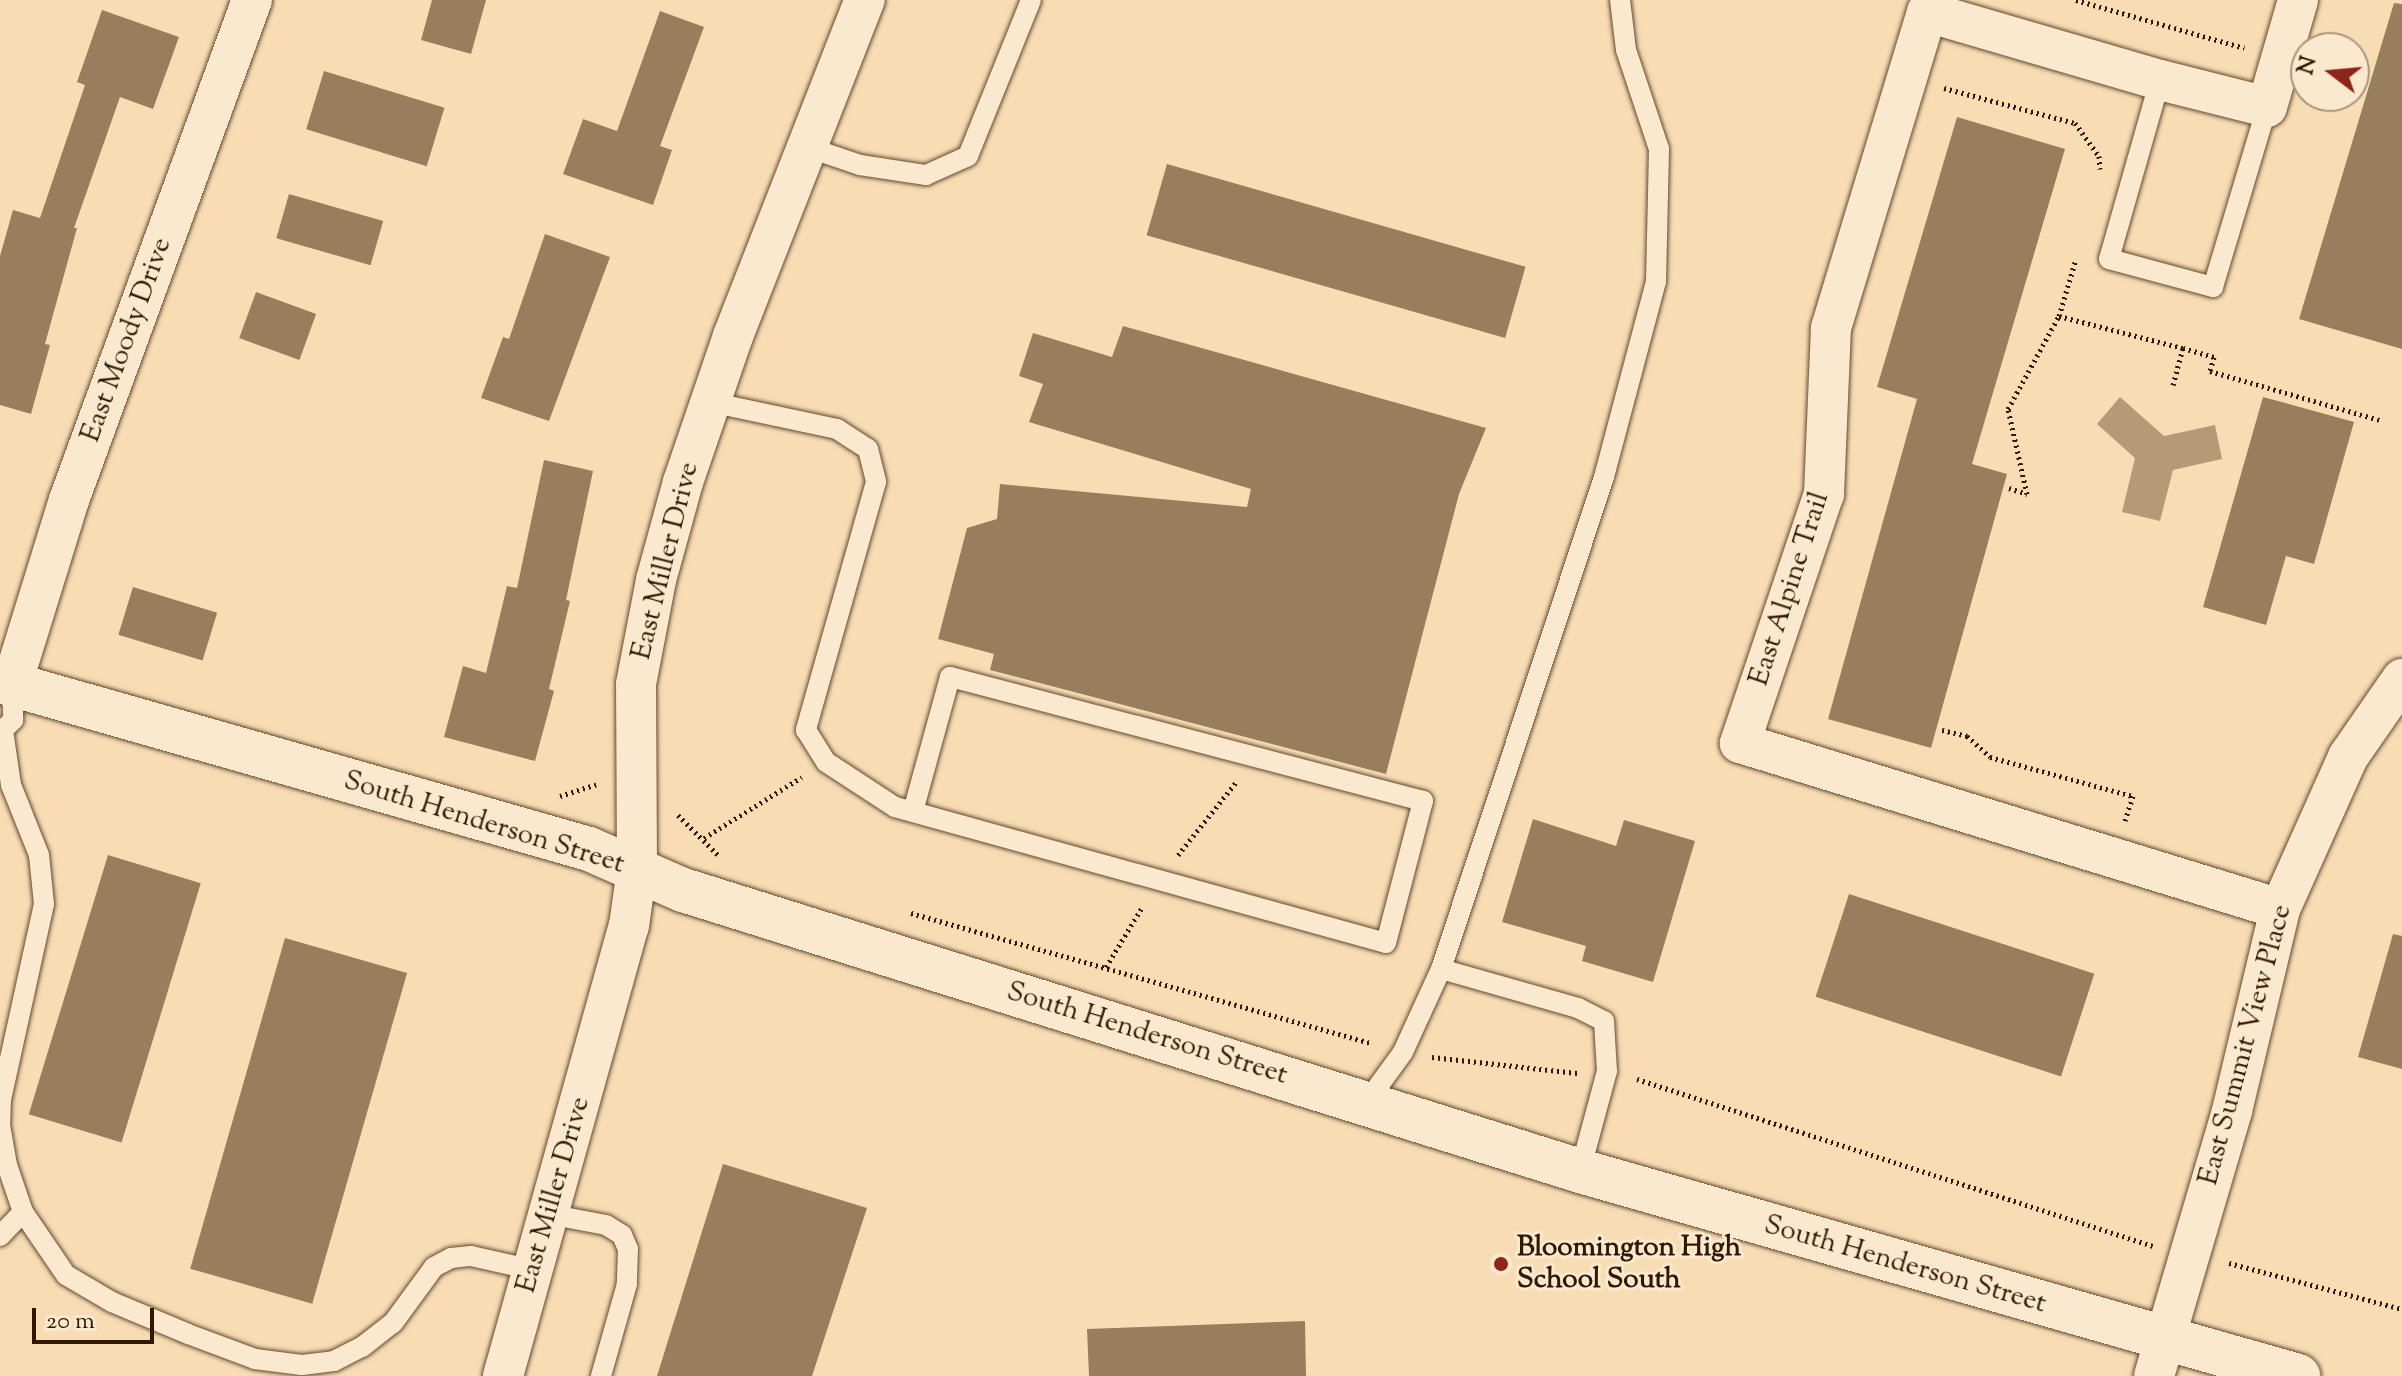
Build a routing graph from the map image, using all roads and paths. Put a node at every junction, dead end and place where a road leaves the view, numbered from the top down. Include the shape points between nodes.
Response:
1 (252, 0) edge
2 (865, 0) edge
3 (1031, 0) edge
4 (1620, 0) edge
5 (2076, 0) edge
6 (2298, 0) edge
7 (2281, 59) junction
8 (2160, 80) junction
9 (1941, 87) dead end
10 (2267, 107) junction
11 (807, 147) junction
12 (2101, 178) dead end
13 (2080, 247) dead end
14 (2059, 316) junction
15 (2183, 348) junction
16 (2173, 385) dead end
17 (710, 402) junction
18 (2380, 420) dead end
19 (2009, 488) dead end
20 (2402, 679) edge
21 (6, 682) edge
22 (1942, 730) dead end
23 (826, 762) junction
24 (913, 811) junction
25 (704, 838) dead end
26 (2113, 858) junction
27 (637, 869) junction
28 (2280, 909) junction
29 (1441, 969) junction
30 (1366, 1103) junction
31 (1580, 1171) junction
32 (23, 1212) junction
33 (548, 1214) junction
34 (0, 1236) edge
35 (2241, 1266) dead end
36 (533, 1270) junction
37 (2402, 1309) edge
38 (2159, 1357) edge
39 (503, 1376) edge
40 (601, 1376) edge
41 (2298, 1376) edge

1 - 21 street, East Moody Drive
2 - 11 street, East Miller Drive
3 - 11 lane via 968,156 926,175 860,165
4 - 29 lane via 1626,50 1659,149 1656,282 1604,477
5 - 7 path
6 - 7 street
7 - 10 street
8 - 10 street, East Alpine Trail
8 - 10 lane via 2109,259 2213,287
8 - 26 street, East Alpine Trail via 1927,12 1831,328 1824,494 1740,743
9 - 12 path via 2075,123 2099,156
11 - 17 street, East Miller Drive
13 - 14 path
14 - 15 path
14 - 19 path via 2008,409 2027,494
15 - 16 path
15 - 18 path via 2214,357 2210,371
17 - 23 lane via 837,429 868,449 876,482 806,730
17 - 27 street, East Miller Drive via 656,580 636,684
20 - 28 street, East Summit View Place via 2348,757
21 - 27 street, South Henderson Street via 589,849
21 - 32 lane via 13,720 3,730 11,785 44,877 44,904 1,1099 7,1165
22 - 26 path via 1967,736 1990,757 2133,796
23 - 24 lane via 895,807
23 - 25 path
24 - 24 lane via 1386,943 1423,801 950,677
26 - 28 street, East Alpine Trail
27 - 30 street, South Henderson Street via 683,890
27 - 33 street, East Miller Drive via 629,926
28 - 38 street, East Summit View Place via 2232,1111
29 - 30 lane via 1403,1052
29 - 31 lane via 1578,1008 1604,1021 1607,1071
30 - 31 street, South Henderson Street
31 - 38 street, South Henderson Street
32 - 34 lane
32 - 36 lane via 66,1275 112,1302 255,1359 302,1365 334,1361 362,1347 393,1323 434,1267 451,1258 471,1256
33 - 36 street, East Miller Drive
33 - 40 lane via 606,1225 622,1235 628,1249 627,1284
35 - 37 path
36 - 39 street, East Miller Drive
38 - 41 street, South Henderson Street

